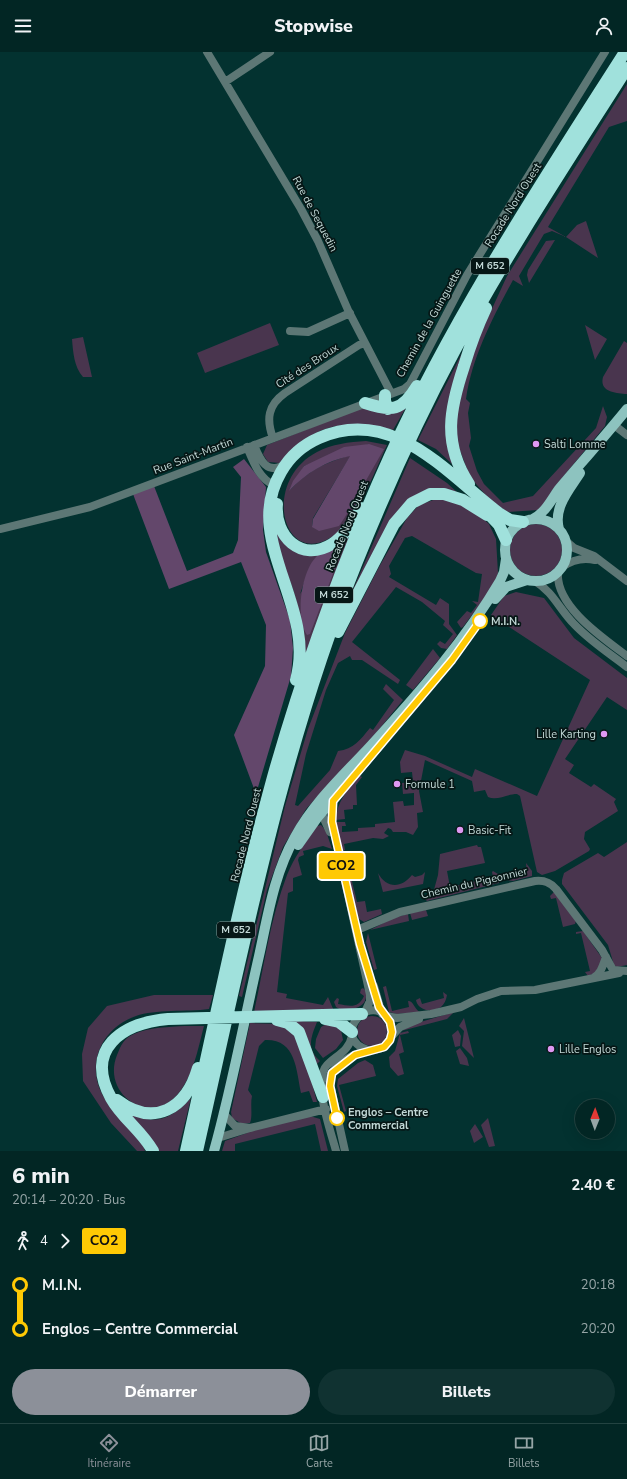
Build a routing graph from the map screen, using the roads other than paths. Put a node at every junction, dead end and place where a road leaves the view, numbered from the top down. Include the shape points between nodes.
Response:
1 (207, 52) edge
2 (270, 52) edge
3 (605, 52) edge
4 (625, 52) edge
5 (627, 68) edge
6 (225, 82) junction
7 (504, 262) junction
8 (490, 266) junction
9 (350, 313) junction
10 (290, 331) dead end
11 (365, 343) junction
12 (388, 394) junction
13 (366, 403) junction
14 (388, 409) junction
15 (627, 409) edge
16 (413, 422) junction
17 (614, 425) junction
18 (627, 436) edge
19 (273, 438) junction
20 (251, 446) junction
21 (594, 451) junction
22 (395, 459) junction
23 (287, 469) junction
24 (274, 485) junction
25 (474, 491) junction
26 (494, 520) junction
27 (528, 520) junction
28 (0, 529) edge
29 (559, 529) junction
30 (506, 540) junction
31 (566, 541) junction
32 (506, 559) junction
33 (604, 563) junction
34 (560, 570) junction
35 (531, 581) junction
36 (627, 581) edge
37 (627, 656) edge
38 (627, 667) edge
39 (306, 704) junction
40 (285, 736) junction
41 (336, 796) junction
42 (322, 799) junction
43 (320, 814) junction
44 (336, 848) junction
45 (268, 917) junction
46 (356, 930) junction
47 (360, 944) junction
48 (606, 957) junction
49 (625, 972) edge
50 (590, 979) junction
51 (228, 993) junction
52 (363, 1013) junction
53 (435, 1014) junction
54 (384, 1015) junction
55 (254, 1017) junction
56 (290, 1017) junction
57 (352, 1034) junction
58 (390, 1038) junction
59 (213, 1040) junction
60 (368, 1050) junction
61 (107, 1089) junction
62 (324, 1103) junction
63 (223, 1113) junction
64 (250, 1128) junction
65 (218, 1138) junction
66 (153, 1151) edge
67 (186, 1151) edge
68 (197, 1151) edge
69 (214, 1151) edge
70 (336, 1151) edge
71 (345, 1151) edge

1 - 6 street, Rue de Sequedin
2 - 6 street
3 - 12 street, Chemin de la Guinguette via 467,275 410,384 404,389
4 - 8 highway, Rocade Nord Ouest / M 652
5 - 7 highway, Rocade Nord Ouest / M 652
6 - 9 street, Rue de Sequedin via 298,203
7 - 16 highway, Rocade Nord Ouest / M 652
7 - 25 highway via 468,354 451,412 450,433 454,452 462,472
8 - 14 highway via 461,309 413,394 398,408
8 - 16 highway, Rocade Nord Ouest / M 652 via 444,347
9 - 10 street via 308,332
9 - 11 street, Rue de Sequedin
11 - 12 street, Rue de Sequedin
11 - 19 street, Cité des Broux via 275,401 268,418
12 - 13 street, Rue Saint-Martin
12 - 14 highway via 385,401
13 - 14 highway
13 - 19 street, Rue Saint-Martin
15 - 17 main road
16 - 22 highway, Rocade Nord Ouest / M 652
17 - 18 street
17 - 21 main road
19 - 20 street, Rue Saint-Martin
20 - 23 street via 267,466
20 - 24 street via 260,474
20 - 28 street, Rue Saint-Martin via 85,508
21 - 27 main road via 558,491 544,512
21 - 29 main road via 559,509
22 - 23 highway via 340,538 320,549 295,545 286,539 280,530 277,505
22 - 39 highway, Rocade Nord Ouest / M 652
22 - 40 highway, Rocade Nord Ouest / M 652 via 348,556
23 - 24 highway
23 - 25 highway via 305,445 346,430 365,430 393,436 419,449
23 - 26 highway via 305,454 326,443 352,437 379,439 427,462
24 - 40 highway via 269,509 270,534 294,608 300,645 299,666
25 - 27 highway via 510,520
26 - 30 highway
26 - 39 highway via 463,500 444,494 422,497 405,510 394,524 347,614
27 - 29 main road via 548,521
27 - 30 main road via 514,528
29 - 31 main road
30 - 32 main road
31 - 33 street via 574,548
31 - 34 main road via 567,555
32 - 35 main road via 514,572
32 - 42 main road via 499,583 451,651
33 - 34 street via 582,558 570,562
33 - 36 street
34 - 35 main road via 546,580
34 - 37 street via 560,591 573,609 592,629
35 - 38 street via 550,593 580,630
35 - 41 main road via 514,583 502,591 452,660
39 - 51 highway, Rocade Nord Ouest / M 652
40 - 51 highway, Rocade Nord Ouest / M 652 via 261,824
41 - 43 main road
41 - 44 street via 331,813
42 - 43 street via 319,806
42 - 45 main road via 296,835 283,861
43 - 44 street
43 - 45 main road via 292,855
44 - 46 street
45 - 63 main road
46 - 47 street
46 - 48 street, Chemin du Pigeonnier via 376,924 400,912 540,880 550,883 556,889
47 - 52 street via 370,996
47 - 54 street
48 - 49 street, Chemin du Pigeonnier via 613,970
48 - 50 street via 597,976
49 - 50 street
50 - 53 street via 535,990 501,991
51 - 59 highway
52 - 54 street via 372,1011
52 - 56 highway
52 - 57 street via 353,1023
53 - 54 street via 397,1018
53 - 58 street via 400,1027
54 - 58 street via 392,1028
55 - 56 highway
55 - 61 highway via 168,1019 131,1027 113,1040 104,1055
55 - 62 highway via 284,1022 296,1028 303,1040
56 - 57 highway via 334,1020 346,1026
57 - 60 street via 358,1046
57 - 62 street via 348,1047 324,1070 321,1080
58 - 60 street via 382,1048
59 - 61 highway via 190,1087 179,1103 170,1109 153,1114 136,1112 117,1100
59 - 67 highway
59 - 68 highway
60 - 71 street via 341,1064 333,1070 329,1079
61 - 66 highway via 116,1105
62 - 64 street
62 - 70 street
63 - 64 street via 235,1126
63 - 65 main road
64 - 65 street
65 - 69 main road

